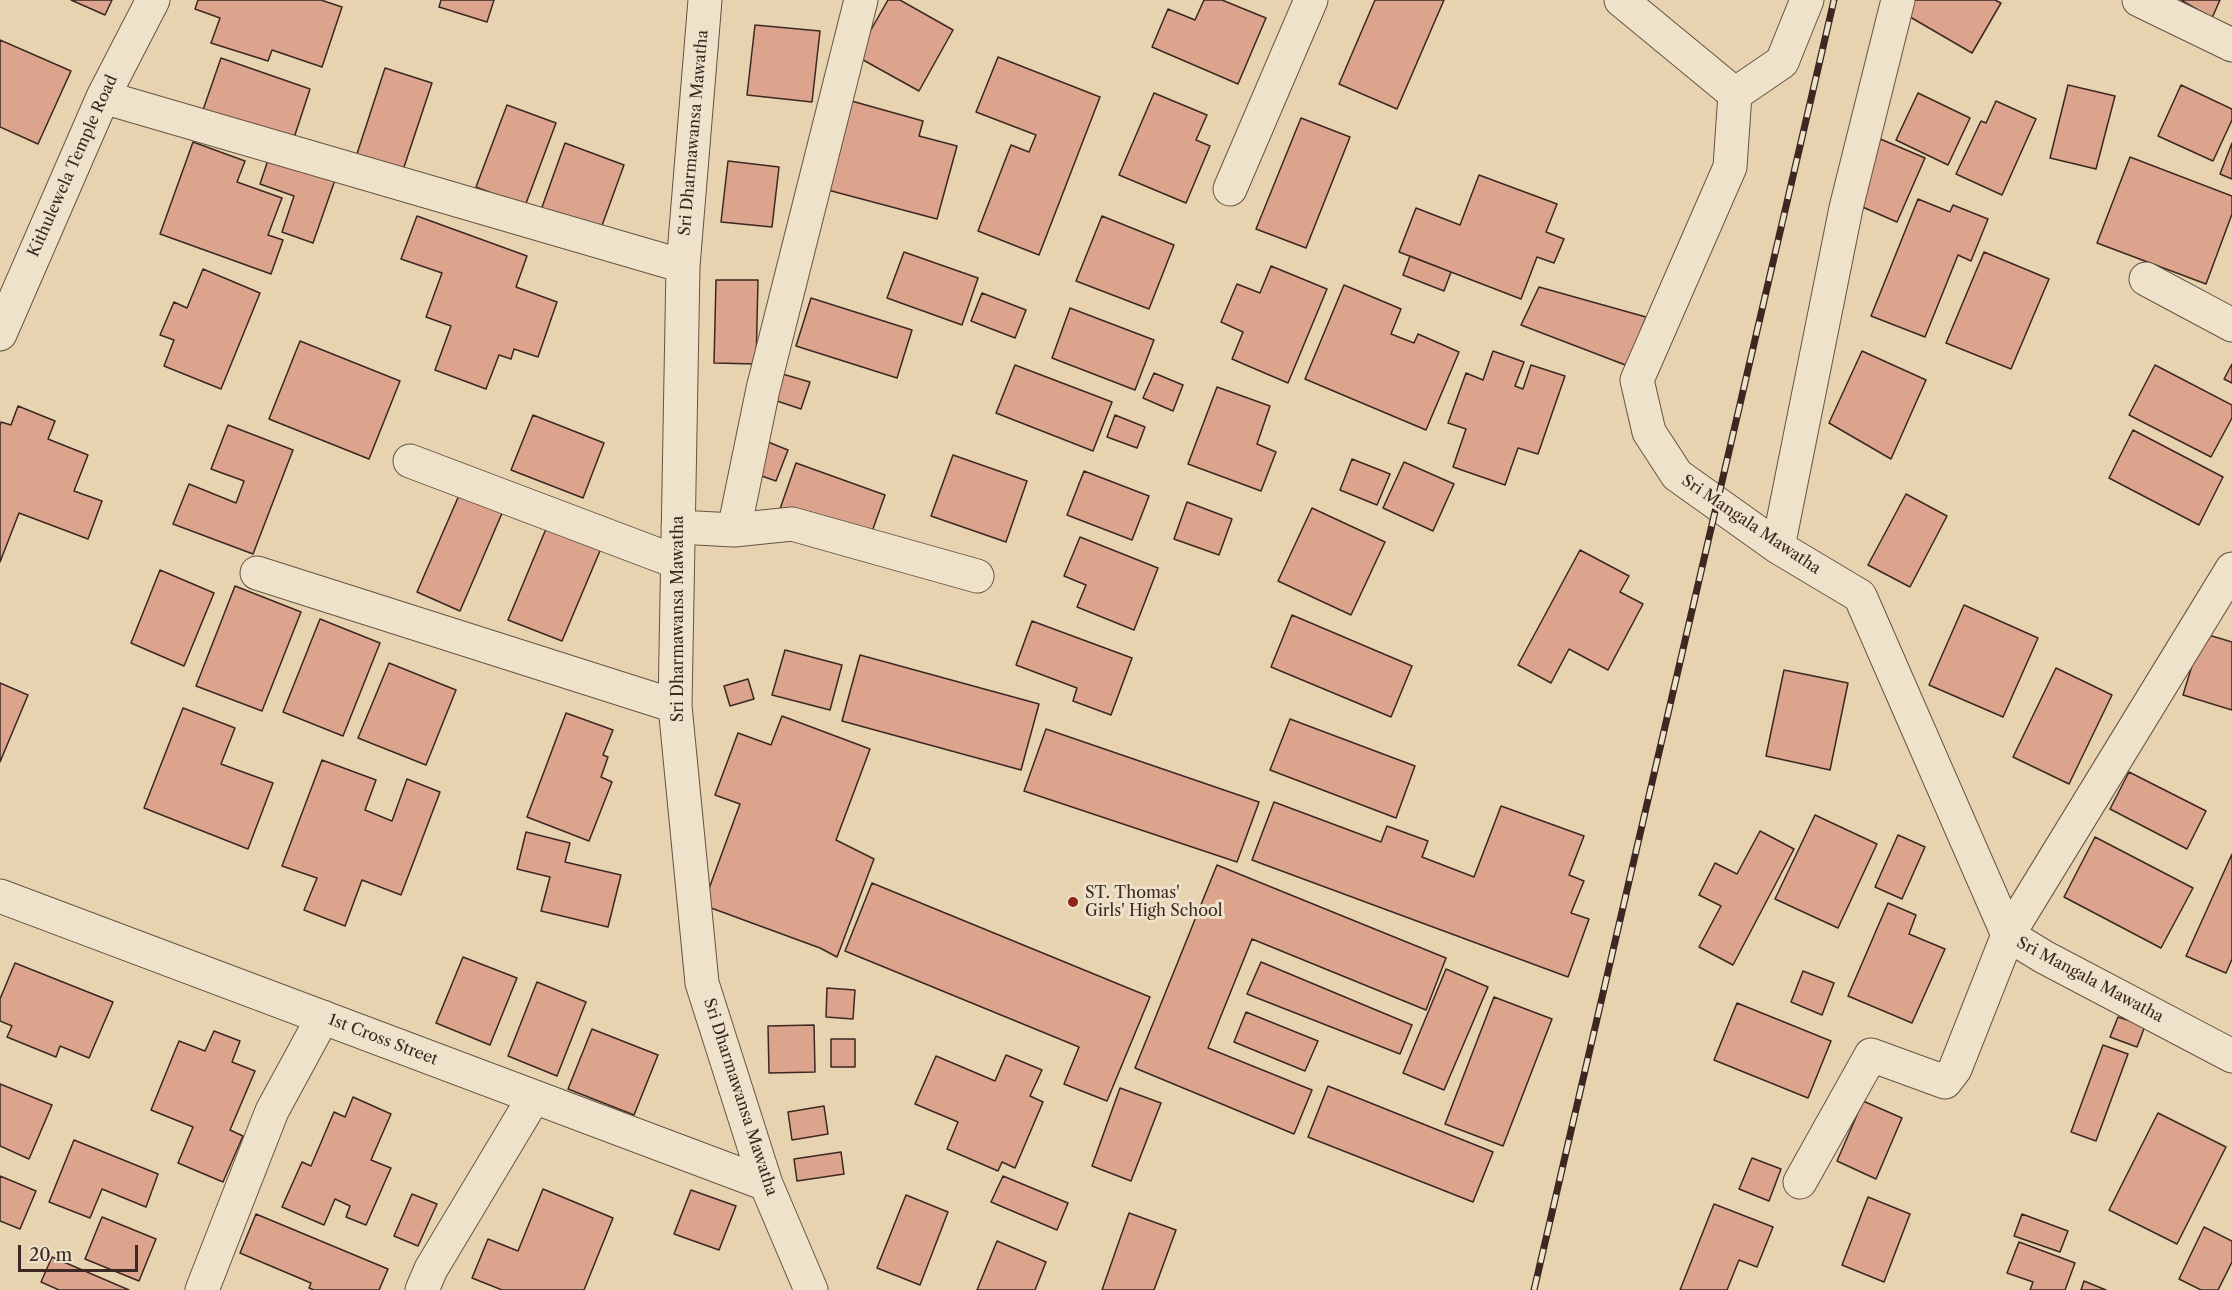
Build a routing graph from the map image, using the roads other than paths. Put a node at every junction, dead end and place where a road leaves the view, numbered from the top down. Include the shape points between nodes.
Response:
1 (153, 0) edge
2 (705, 0) edge
3 (861, 0) edge
4 (1311, 0) edge
5 (1622, 0) edge
6 (1807, 0) edge
7 (1898, 0) edge
8 (2139, 0) edge
9 (2232, 45) edge
10 (1735, 94) junction
11 (103, 96) junction
12 (1230, 189) dead end
13 (683, 266) junction
14 (2146, 279) dead end
15 (7, 296) edge
16 (2232, 325) edge
17 (0, 334) edge
18 (410, 461) dead end
19 (678, 527) junction
20 (735, 530) junction
21 (1778, 547) junction
22 (677, 562) junction
23 (2232, 569) edge
24 (256, 573) dead end
25 (977, 576) dead end
26 (675, 705) junction
27 (0, 896) edge
28 (2008, 935) junction
29 (323, 1017) junction
30 (2232, 1056) edge
31 (534, 1097) junction
32 (1800, 1182) dead end
33 (766, 1184) junction
34 (812, 1289) edge
35 (202, 1290) edge
36 (422, 1290) edge

1 - 11 street, Kithulewela Temple Road
2 - 13 street, Sri Dharmawansa Mawatha
3 - 20 street via 763,389
4 - 12 street
5 - 10 street
6 - 10 street via 1782,62
7 - 21 street via 1846,208
8 - 9 street
10 - 21 street, Sri Mangala Mawatha via 1730,167 1637,380 1649,432 1677,475
11 - 13 street
11 - 15 street, Kithulewela Temple Road
13 - 19 street, Sri Dharmawansa Mawatha
14 - 16 street
15 - 17 street, Kithulewela Temple Road
18 - 22 street
19 - 20 street
19 - 22 street, Sri Dharmawansa Mawatha
20 - 25 street via 792,524
21 - 28 street, Sri Mangala Mawatha via 1860,596
22 - 26 street, Sri Dharmawansa Mawatha
23 - 28 street
24 - 26 street
26 - 33 street, Sri Dharmawansa Mawatha via 702,983
27 - 29 street, 1st Cross Street
28 - 30 street, Sri Mangala Mawatha
28 - 32 street via 1955,1069 1945,1082 1871,1055
29 - 31 street, 1st Cross Street
29 - 35 street via 273,1111
31 - 33 street, 1st Cross Street
31 - 36 street
33 - 34 street, Sri Dharmawansa Mawatha

